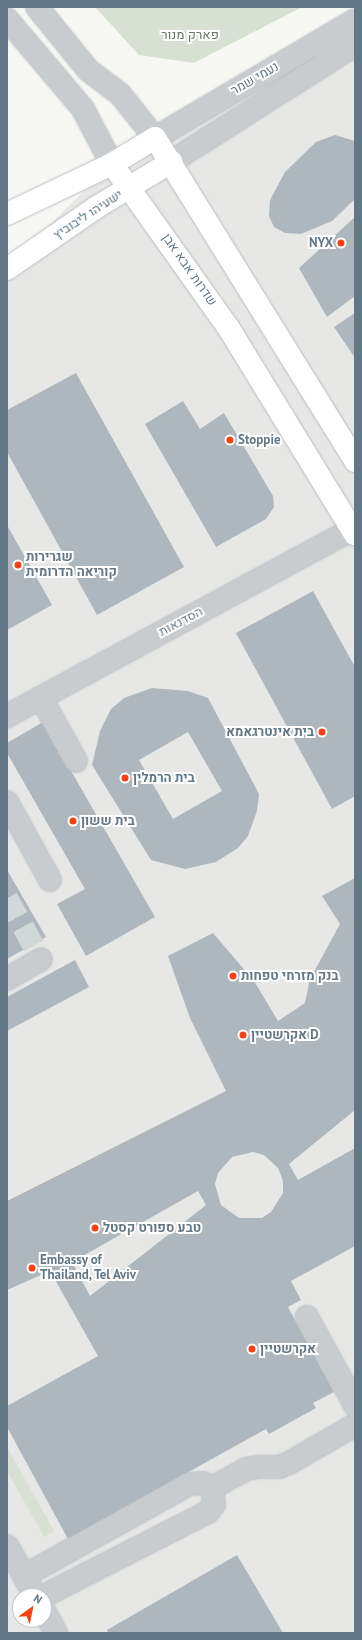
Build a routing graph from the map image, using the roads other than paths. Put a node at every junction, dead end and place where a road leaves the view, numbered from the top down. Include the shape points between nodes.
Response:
1 (37, 7) edge
2 (7, 19) edge
3 (355, 20) edge
4 (355, 45) edge
5 (155, 138) junction
6 (171, 162) junction
7 (112, 164) junction
8 (129, 189) junction
9 (7, 214) edge
10 (7, 269) edge
11 (355, 461) edge
12 (354, 530) edge
13 (41, 698) junction
14 (7, 716) edge
15 (76, 761) dead end
16 (7, 802) edge
17 (50, 880) dead end
18 (42, 959) dead end
19 (7, 979) edge
20 (307, 1317) dead end
21 (355, 1405) edge
22 (355, 1425) edge
23 (212, 1488) junction
24 (7, 1546) edge
25 (24, 1576) junction
26 (31, 1588) edge
27 (52, 1592) edge

1 - 5 street via 88,70 120,94
2 - 7 street, שדרות אבא אבן via 83,109
3 - 5 street, נעמי שמר
4 - 6 street, נעמי שמר
5 - 6 main road
5 - 7 main road
6 - 8 main road, ישעיהו ליבוביץ
6 - 11 main road
7 - 8 main road, שדרות אבא אבן
7 - 9 main road
8 - 10 main road, ישעיהו ליבוביץ via 97,207
8 - 12 main road, שדרות אבא אבן via 232,332
12 - 13 street, הסדנאות
13 - 14 street, הסדנאות
13 - 15 street
16 - 17 street
18 - 19 street
20 - 21 street
22 - 23 street via 289,1463 279,1467 257,1466 246,1469
23 - 25 street via 203,1483 189,1484
23 - 27 street via 214,1504 208,1512
24 - 25 street
25 - 26 street

